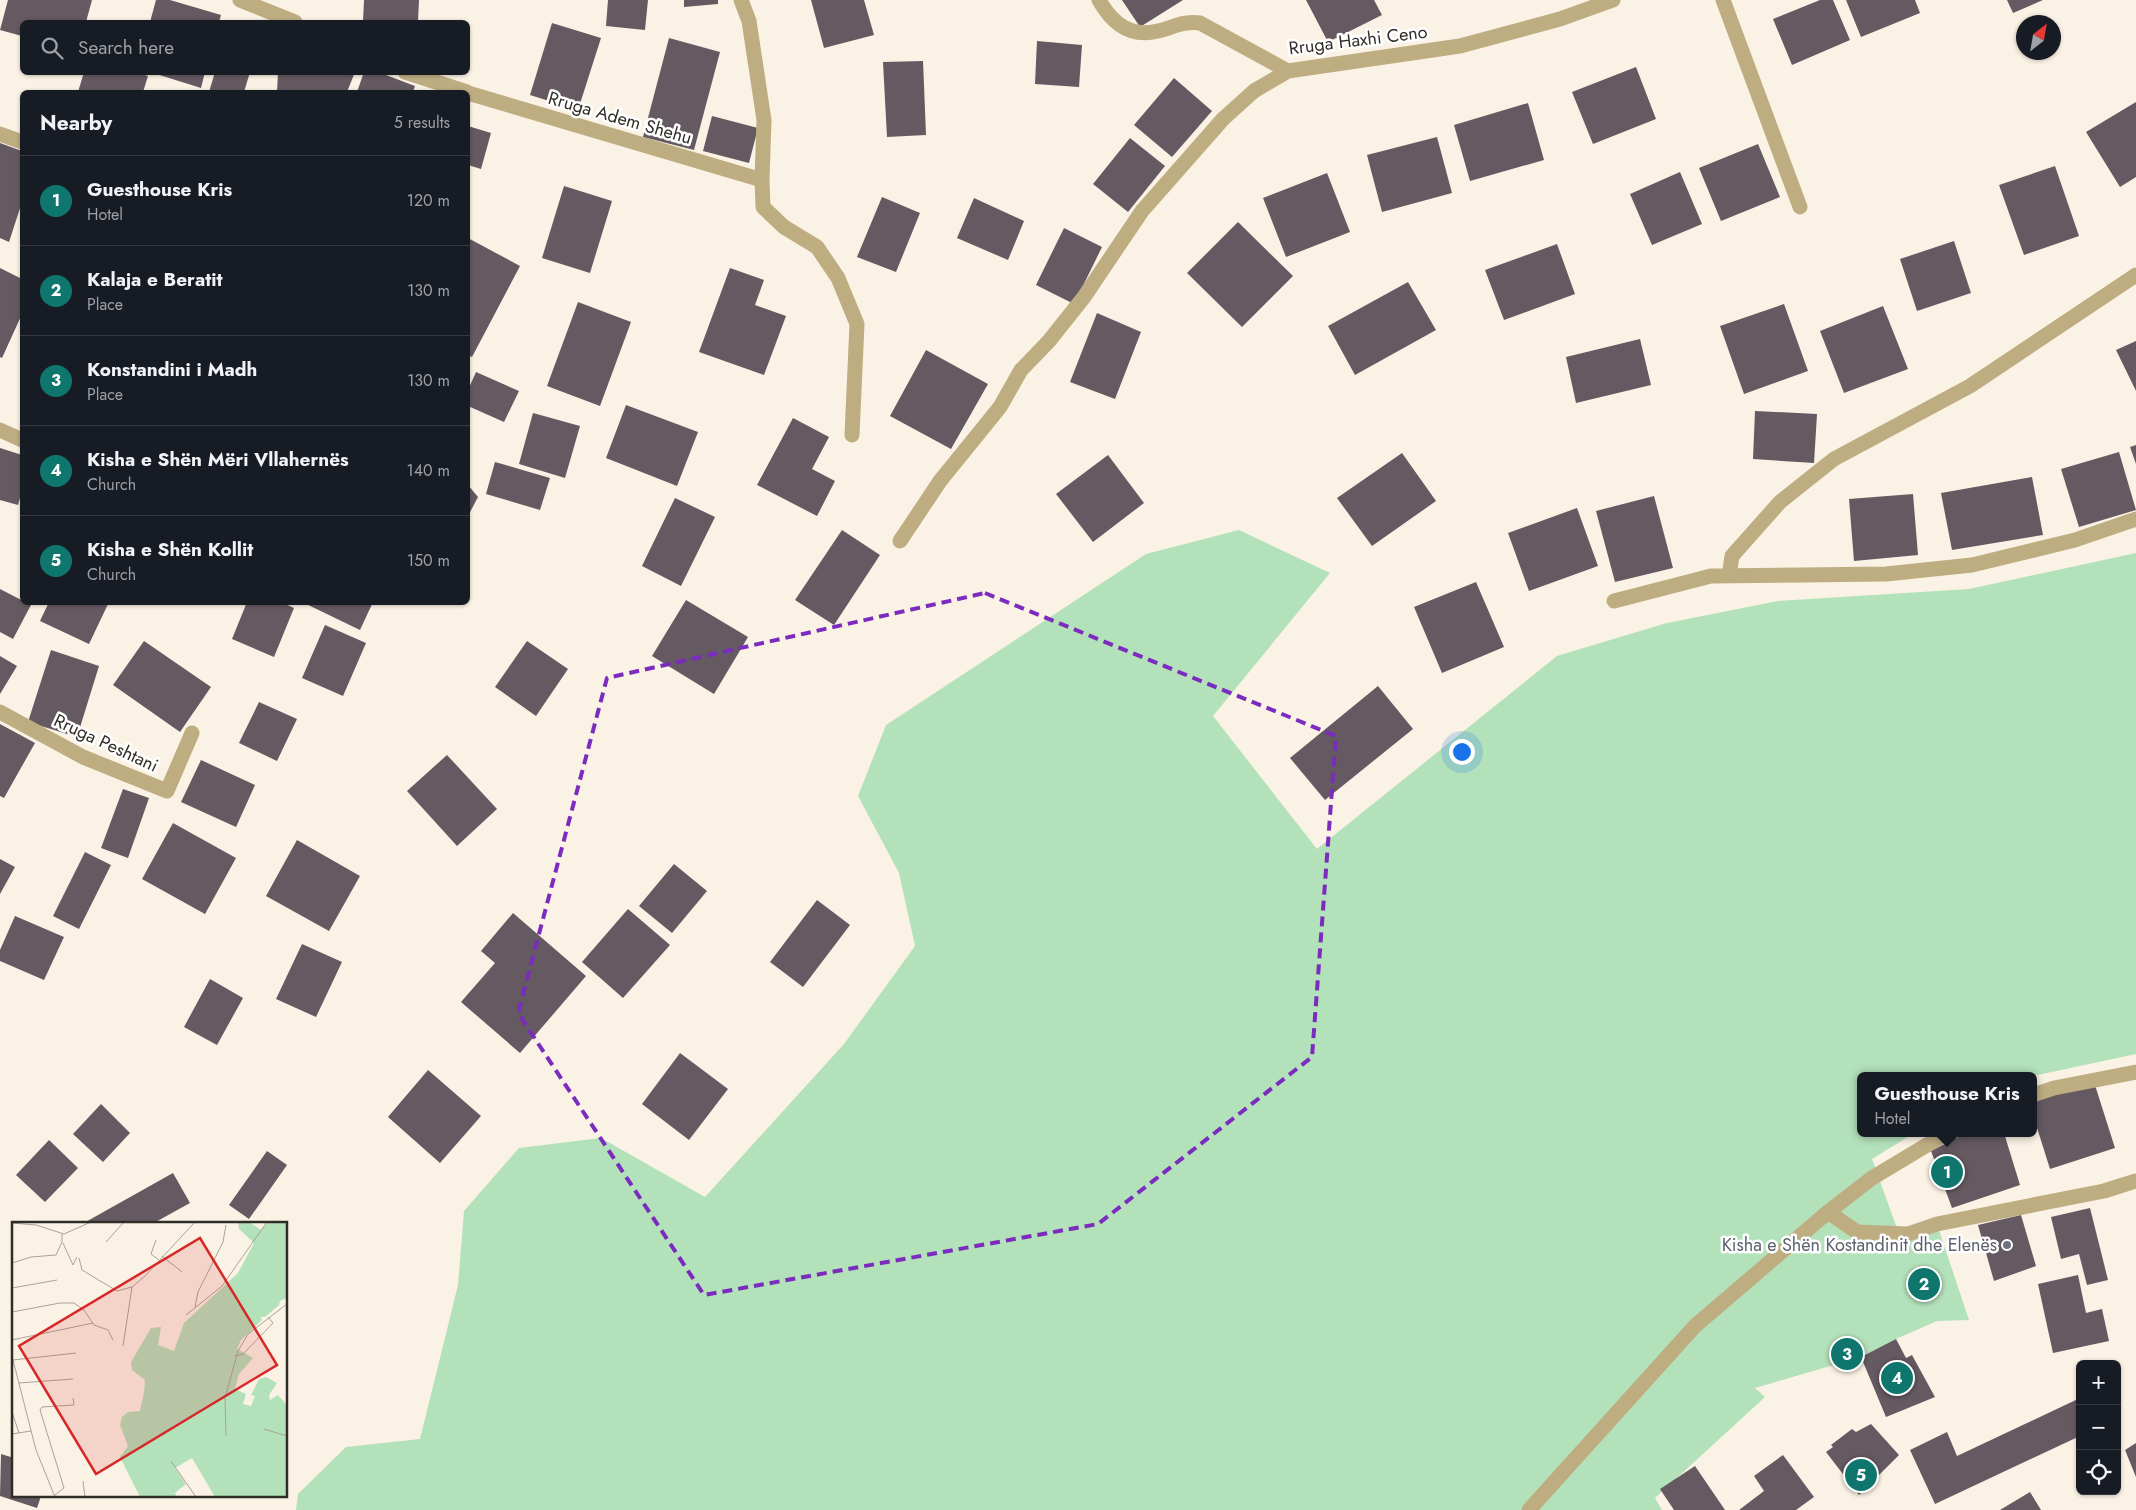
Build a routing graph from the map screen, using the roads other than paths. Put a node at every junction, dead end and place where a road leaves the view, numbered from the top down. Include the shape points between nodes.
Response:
1 (240, 0) edge
2 (741, 0) edge
3 (1099, 0) edge
4 (1613, 0) edge
5 (1723, 0) edge
6 (290, 20) edge
7 (1288, 71) junction
8 (413, 75) edge
9 (458, 90) edge
10 (470, 94) edge
11 (0, 134) edge
12 (20, 141) edge
13 (762, 180) junction
14 (1800, 207) dead end
15 (2136, 275) edge
16 (0, 430) edge
17 (852, 435) dead end
18 (20, 439) edge
19 (2136, 519) edge
20 (900, 541) dead end
21 (1729, 576) junction
22 (1614, 601) dead end
23 (0, 712) edge
24 (192, 733) dead end
25 (2136, 1072) edge
26 (2037, 1094) edge
27 (1939, 1137) edge
28 (2136, 1181) edge
29 (1828, 1212) junction
30 (1529, 1510) edge

1 - 6 lane
2 - 13 lane via 749,22 764,120
3 - 7 lane, Rruga Haxhi Ceno via 1118,26 1136,33 1158,31 1188,21 1200,24
4 - 7 lane, Rruga Haxhi Ceno via 1460,46
5 - 14 lane
7 - 20 lane via 1254,92 1223,119 1142,211 1084,297 1021,370 1000,407 940,482
8 - 9 lane, Rruga Adem Shehu
10 - 13 lane, Rruga Adem Shehu
11 - 12 lane
13 - 17 lane via 763,207 784,227 817,247 838,278 857,324
15 - 21 lane via 1970,386 1834,460 1780,502 1732,556
16 - 18 lane
19 - 21 lane via 2075,540 1972,565 1886,574
21 - 22 lane via 1711,576
23 - 24 lane, Rruga Peshtani via 83,757 167,791
25 - 26 lane
27 - 29 lane via 1872,1178
28 - 29 lane via 2104,1191 1937,1224 1908,1234 1857,1232
29 - 30 lane via 1695,1326

